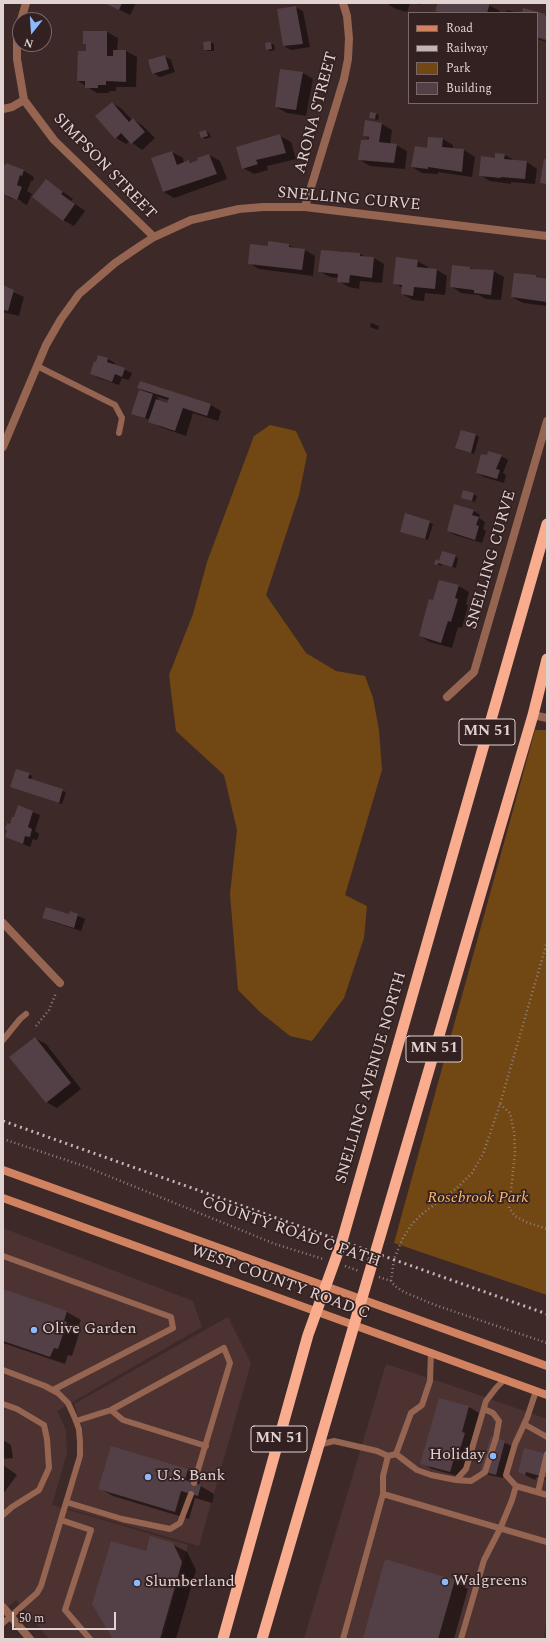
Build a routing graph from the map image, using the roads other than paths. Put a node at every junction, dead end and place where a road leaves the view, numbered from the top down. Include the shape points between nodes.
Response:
1 (343, 3) edge
2 (17, 52) edge
3 (24, 100) junction
4 (3, 109) edge
5 (305, 207) junction
6 (547, 236) edge
7 (154, 237) junction
8 (37, 366) junction
9 (547, 421) edge
10 (119, 433) dead end
11 (3, 447) edge
12 (547, 524) edge
13 (547, 659) edge
14 (447, 697) dead end
15 (532, 715) junction
16 (547, 718) edge
17 (3, 923) edge
18 (60, 983) road end
19 (26, 1014) dead end
20 (3, 1040) edge
21 (3, 1170) edge
22 (3, 1198) edge
23 (3, 1256) edge
24 (325, 1286) junction
25 (361, 1298) junction
26 (316, 1311) junction
27 (354, 1324) junction
28 (431, 1352) junction
29 (547, 1366) edge
30 (3, 1370) edge
31 (505, 1379) junction
32 (53, 1390) junction
33 (536, 1391) junction
34 (547, 1395) edge
35 (3, 1404) edge
36 (484, 1409) junction
37 (111, 1410) junction
38 (76, 1421) junction
39 (524, 1424) junction
40 (547, 1437) edge
41 (318, 1445) junction
42 (206, 1446) junction
43 (396, 1454) junction
44 (547, 1454) edge
45 (388, 1456) junction
46 (456, 1480) junction
47 (194, 1483) dead end
48 (516, 1486) junction
49 (538, 1492) junction
50 (191, 1494) dead end
51 (382, 1494) junction
52 (547, 1495) edge
53 (66, 1502) junction
54 (3, 1515) edge
55 (61, 1520) junction
56 (500, 1529) junction
57 (547, 1542) edge
58 (3, 1607) edge
59 (10, 1615) junction
60 (3, 1623) edge
61 (30, 1639) edge
62 (90, 1639) edge
63 (223, 1639) edge
64 (262, 1639) edge
65 (343, 1639) edge
66 (461, 1639) edge

1 - 5 street, ARONA STREET via 350,38 348,59
2 - 3 street, SIMPSON STREET
3 - 4 street
3 - 7 street, SIMPSON STREET via 54,140
5 - 6 street, SNELLING CURVE
5 - 7 street, SNELLING CURVE via 263,206 215,213 191,220
7 - 8 street, SNELLING CURVE via 115,263 78,294 57,325
8 - 10 lane via 115,405 122,418
8 - 11 street, SNELLING CURVE
9 - 14 street, SNELLING CURVE via 474,672
12 - 24 highway, SNELLING AVENUE NORTH / MN 51 via 346,1226
13 - 15 highway, MN 51
15 - 16 street
15 - 25 highway, MN 51
17 - 18 street
19 - 20 lane
21 - 24 main road, WEST COUNTY ROAD C
22 - 26 main road, WEST COUNTY ROAD C
23 - 32 lane via 171,1317 173,1328
24 - 25 main road, WEST COUNTY ROAD C
24 - 26 highway, SNELLING AVENUE NORTH / MN 51
25 - 27 highway, MN 51
25 - 29 main road, WEST COUNTY ROAD C
26 - 27 main road, WEST COUNTY ROAD C
26 - 63 highway, SNELLING AVENUE NORTH / MN 51
27 - 28 main road, WEST COUNTY ROAD C
27 - 41 highway, MN 51
28 - 31 main road, WEST COUNTY ROAD C
28 - 43 lane via 430,1381 422,1405 411,1413
30 - 32 lane
31 - 33 main road, WEST COUNTY ROAD C
31 - 36 lane via 486,1401
32 - 38 lane via 68,1403
33 - 34 main road, WEST COUNTY ROAD C
33 - 39 lane
35 - 54 lane via 44,1425 49,1468 39,1490
36 - 46 lane via 466,1469
36 - 46 lane via 494,1413 499,1421 485,1472 471,1481
37 - 38 lane
37 - 42 lane via 123,1420
37 - 42 lane via 224,1348 230,1364
38 - 53 lane via 79,1429 80,1456
39 - 40 lane
39 - 48 lane via 506,1475
41 - 45 lane via 334,1441
41 - 64 highway, MN 51
42 - 47 lane
43 - 45 lane
43 - 46 lane via 417,1470
44 - 49 lane
45 - 51 lane
48 - 49 lane
48 - 56 lane
49 - 52 lane
50 - 53 lane via 180,1523 170,1529 122,1519
51 - 56 lane
51 - 65 lane
53 - 55 lane
55 - 59 lane via 41,1586 37,1593
55 - 62 lane via 91,1530 65,1610
56 - 57 lane
56 - 66 lane via 484,1560
58 - 59 street
59 - 60 lane
59 - 61 street

